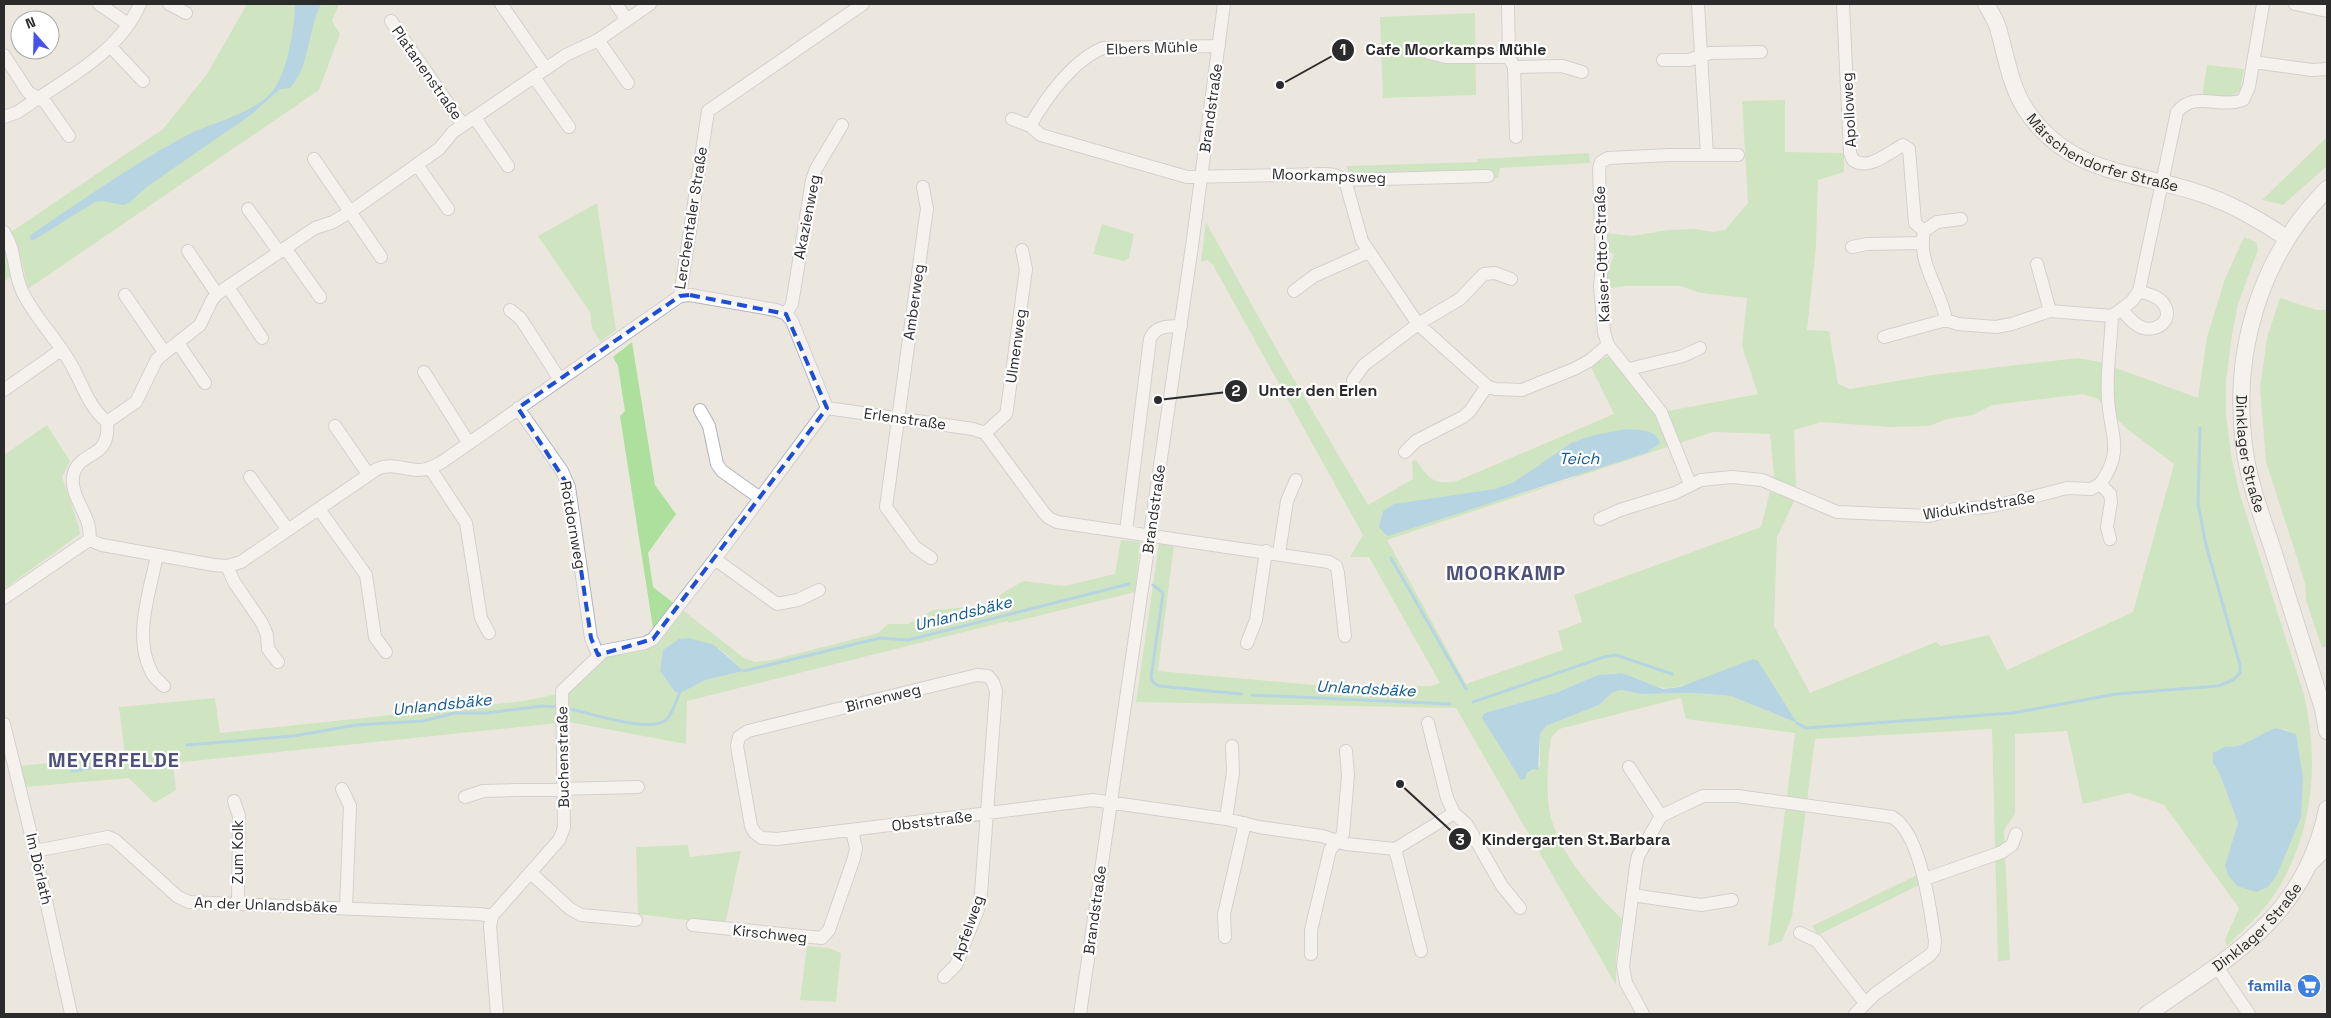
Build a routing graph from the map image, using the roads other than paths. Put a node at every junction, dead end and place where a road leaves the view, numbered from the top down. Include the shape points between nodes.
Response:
1 (99, 4) edge
2 (140, 4) edge
3 (170, 4) edge
4 (501, 4) edge
5 (616, 4) edge
6 (650, 4) edge
7 (863, 4) edge
8 (1224, 4) edge
9 (1508, 4) edge
10 (1698, 4) edge
11 (1843, 4) edge
12 (1986, 4) edge
13 (2264, 4) edge
14 (2295, 4) edge
15 (2327, 11) edge
16 (186, 13) dead end
17 (627, 20) junction
18 (391, 21) dead end
19 (128, 24) junction
20 (598, 40) junction
21 (110, 46) junction
22 (1219, 46) junction
23 (1761, 52) dead end
24 (1430, 53) dead end
25 (4, 55) edge
26 (1700, 55) junction
27 (1663, 60) dead end
28 (1512, 62) junction
29 (2253, 62) junction
30 (546, 69) junction
31 (2327, 69) edge
32 (1582, 72) dead end
33 (534, 78) junction
34 (143, 81) dead end
35 (628, 83) dead end
36 (38, 98) junction
37 (4, 117) edge
38 (475, 118) junction
39 (1012, 119) dead end
40 (463, 125) junction
41 (842, 125) dead end
42 (1030, 126) junction
43 (569, 127) dead end
44 (69, 136) dead end
45 (1516, 136) dead end
46 (1707, 155) junction
47 (1738, 156) dead end
48 (314, 160) dead end
49 (417, 165) junction
50 (508, 166) dead end
51 (1201, 176) junction
52 (1488, 176) dead end
53 (1345, 180) junction
54 (2161, 183) junction
55 (923, 187) dead end
56 (2327, 189) edge
57 (248, 209) dead end
58 (448, 209) dead end
59 (350, 212) junction
60 (1961, 219) dead end
61 (4, 232) edge
62 (1923, 237) junction
63 (2286, 238) junction
64 (1852, 247) dead end
65 (282, 250) junction
66 (1022, 250) dead end
67 (188, 252) dead end
68 (1368, 252) junction
69 (381, 257) dead end
70 (2037, 264) dead end
71 (1511, 279) dead end
72 (228, 287) junction
73 (1294, 291) dead end
74 (2139, 292) junction
75 (217, 294) junction
76 (125, 295) dead end
77 (680, 296) junction
78 (320, 297) dead end
79 (510, 310) dead end
80 (2050, 311) junction
81 (2117, 313) junction
82 (786, 314) junction
83 (1946, 320) junction
84 (1418, 324) junction
85 (1181, 326) junction
86 (1884, 337) dead end
87 (262, 338) dead end
88 (178, 344) junction
89 (1608, 345) junction
90 (1700, 348) dead end
91 (61, 350) junction
92 (164, 352) junction
93 (1629, 369) junction
94 (424, 372) dead end
95 (560, 380) junction
96 (1353, 380) dead end
97 (205, 383) dead end
98 (1487, 386) junction
99 (4, 390) edge
100 (518, 408) junction
101 (827, 408) junction
102 (700, 410) dead end
103 (898, 418) junction
104 (107, 422) junction
105 (335, 426) dead end
106 (985, 433) junction
107 (468, 442) junction
108 (1405, 452) dead end
109 (430, 468) junction
110 (368, 474) junction
111 (250, 477) dead end
112 (1296, 480) dead end
113 (1690, 484) junction
114 (2100, 484) junction
115 (760, 498) junction
116 (319, 509) junction
117 (1600, 519) dead end
118 (288, 530) junction
119 (1126, 531) junction
120 (1150, 534) junction
121 (2110, 539) dead end
122 (89, 540) junction
123 (1273, 552) junction
124 (157, 555) junction
125 (932, 558) dead end
126 (715, 559) junction
127 (227, 566) junction
128 (819, 590) dead end
129 (4, 598) edge
130 (489, 633) dead end
131 (1345, 636) dead end
132 (1247, 643) dead end
133 (386, 652) dead end
134 (598, 655) junction
135 (278, 662) dead end
136 (164, 686) dead end
137 (1428, 723) dead end
138 (4, 724) edge
139 (2327, 731) edge
140 (1232, 746) dead end
141 (1346, 750) dead end
142 (1629, 767) dead end
143 (638, 787) dead end
144 (564, 788) junction
145 (342, 789) dead end
146 (465, 797) dead end
147 (234, 801) dead end
148 (1111, 802) junction
149 (2327, 810) edge
150 (1454, 813) junction
151 (987, 814) junction
152 (1661, 816) junction
153 (1226, 819) junction
154 (1245, 823) junction
155 (852, 831) junction
156 (755, 833) joint
157 (2016, 834) dead end
158 (1335, 842) junction
159 (1395, 849) junction
160 (2327, 849) edge
161 (35, 851) junction
162 (2307, 870) junction
163 (531, 873) junction
164 (1925, 879) junction
165 (1632, 895) junction
166 (1732, 900) dead end
167 (238, 904) junction
168 (346, 908) junction
169 (1520, 908) dead end
170 (492, 916) junction
171 (636, 920) dead end
172 (693, 925) dead end
173 (1800, 933) dead end
174 (1225, 937) dead end
175 (1421, 951) dead end
176 (1311, 954) dead end
177 (2217, 967) junction
178 (944, 977) dead end
179 (1864, 1003) junction
180 (72, 1014) edge
181 (497, 1014) edge
182 (1080, 1014) edge
183 (1643, 1014) edge
184 (1855, 1014) edge
185 (2147, 1014) edge
186 (2249, 1014) edge

1 - 19 street
2 - 19 street
3 - 16 street
4 - 30 street
5 - 17 street
6 - 17 street, Platanenstraße
7 - 77 street, Lerchentaler Straße via 708,111
8 - 22 street, Brandstraße
9 - 28 street
10 - 26 street
11 - 62 street, Apolloweg via 1852,160 1860,165 1868,164 1903,144 1909,149 1916,222
12 - 54 main road, Märschendorfer Straße via 1997,25 2013,84 2025,109 2041,130 2061,148 2082,160
13 - 29 street
14 - 15 street
17 - 20 street, Platanenstraße
18 - 40 street, Platanenstraße
19 - 21 street
20 - 30 street, Platanenstraße
20 - 35 street
21 - 34 street
21 - 36 street
22 - 42 street, Elbers Mühle via 1103,48 1090,53 1046,100
22 - 51 street, Brandstraße
23 - 26 street
24 - 28 street
25 - 36 street via 28,92
26 - 27 street via 1689,60
26 - 46 street
28 - 32 street via 1562,66
28 - 45 street
29 - 31 street
29 - 54 street via 2243,100 2232,104 2185,103 2177,112
30 - 33 street, Platanenstraße
33 - 38 street, Platanenstraße
33 - 43 street
36 - 37 street
36 - 44 street via 45,102
38 - 40 street, Platanenstraße
38 - 50 street, Platanenstraße
39 - 42 street
40 - 49 street, Platanenstraße
41 - 82 street, Akazienweg via 812,180 792,304
42 - 51 street via 1041,135 1178,175
46 - 47 street
46 - 89 street, Kaiser-Otto-Straße via 1608,158 1601,162 1600,286
48 - 59 street
49 - 58 street
49 - 59 street, Platanenstraße
51 - 53 street, Moorkampsweg via 1336,174
51 - 85 street, Brandstraße
52 - 53 street, Moorkampsweg
53 - 68 street
54 - 63 main road, Märschendorfer Straße via 2199,193 2251,215
54 - 74 street
55 - 103 street, Amberweg via 927,209
56 - 63 main road, Dinklager Straße
57 - 65 street
59 - 65 street, Platanenstraße via 315,228
59 - 69 street
60 - 62 street via 1936,222
61 - 91 street via 12,247 23,293
62 - 64 street
62 - 83 street via 1925,262
63 - 139 main road, Dinklager Straße via 2263,286 2246,337 2241,413 2244,447 2255,492 2323,709
65 - 72 street, Platanenstraße
65 - 78 street
66 - 106 street, Ulmenweg via 1026,269 1006,414
67 - 75 street
68 - 73 street via 1314,276
68 - 84 street
70 - 80 street
71 - 84 street via 1495,273 1484,274 1460,299
72 - 75 street, Platanenstraße
72 - 87 street
74 - 81 street
74 - 81 street via 2156,297 2163,303 2167,312 2162,326 2143,328
75 - 88 street, Platanenstraße via 200,325
76 - 92 street
77 - 82 street via 690,295
77 - 95 street, Lerchentaler Straße
79 - 95 street via 521,319
80 - 81 street
80 - 83 street via 2004,327 1958,324
81 - 114 street via 2108,399 2115,444 2109,472
82 - 101 street via 792,321
83 - 86 street
84 - 96 street via 1364,365
84 - 98 street
85 - 119 street via 1161,327 1150,339
85 - 120 street, Brandstraße
88 - 92 street, Platanenstraße
88 - 97 street
89 - 93 street, Kaiser-Otto-Straße
89 - 98 street via 1574,369 1522,390
90 - 93 street via 1683,356
91 - 99 street
91 - 104 street via 86,398
92 - 104 street, Platanenstraße via 136,402
93 - 113 street, Kaiser-Otto-Straße via 1661,412
94 - 107 street
95 - 100 street, Lerchentaler Straße
98 - 108 street via 1470,411 1416,441
100 - 107 street, Lerchentaler Straße
100 - 134 street, Rotdornweg via 562,471 569,487 592,638
101 - 103 street, Erlenstraße
101 - 115 street, Buchenstraße
102 - 115 street via 709,426 717,464
103 - 106 street, Erlenstraße
103 - 125 street, Amberweg via 886,507 915,547
104 - 122 street via 106,443 78,465 73,475 73,484 90,527
105 - 110 street
106 - 119 street via 1050,518 1057,522
107 - 109 street, Lerchentaler Straße
109 - 110 street via 419,470 385,465
109 - 130 street via 466,523 481,618
110 - 116 street
111 - 118 street
112 - 123 street
113 - 114 street, Widukindstraße via 1732,477 1762,480 1837,512 1929,516 1954,509 1987,507 2067,488 2091,489
113 - 117 street, Widukindstraße via 1675,493
114 - 121 street via 2110,494 2107,526
115 - 126 street, Buchenstraße
116 - 118 street
116 - 133 street via 366,575 375,637
118 - 127 street via 241,562
119 - 120 street
120 - 123 street
120 - 148 street, Brandstraße
122 - 124 street
122 - 129 street
123 - 131 street via 1336,566
123 - 132 street
124 - 127 street
124 - 136 street via 143,640 151,672
126 - 128 street via 777,604 798,600
126 - 134 street, Buchenstraße via 653,639 611,648
127 - 135 street via 262,623 268,648
134 - 144 street, Buchenstraße via 565,687 562,696
137 - 150 street via 1447,798
138 - 161 street, Im Dörlath
140 - 153 street via 1233,772
141 - 158 street via 1348,775 1343,834
142 - 152 street
143 - 144 street
144 - 146 street via 483,791
144 - 163 street, Buchenstraße via 562,834
145 - 168 street via 350,806
147 - 167 street, Zum Kolk via 239,816
148 - 151 street, Obststraße via 1093,800
148 - 153 street, Obststraße
148 - 182 street, Brandstraße
149 - 162 main road, Dinklager Straße via 2321,836
150 - 159 street
150 - 169 street via 1468,824 1502,886
151 - 155 street, Obststraße
151 - 156 street, Birnenweg via 996,691 988,676 977,675 748,731 739,737 737,746
151 - 178 street, Apfelweg via 979,907 956,965
152 - 164 street via 1703,796 1737,796 1892,817 1901,822 1906,831
152 - 165 street via 1638,856
153 - 154 street, Obststraße
154 - 158 street, Obststraße via 1322,836
154 - 174 street via 1224,914
155 - 156 street, Obststraße via 777,839 762,838
155 - 172 street, Kirschweg via 856,848 854,858 829,930 822,938
157 - 164 street via 2012,846 2002,852
158 - 159 street, Obststraße
158 - 176 street via 1330,850 1311,930
159 - 175 street
160 - 162 street
161 - 167 street, An der Unlandsbäke via 108,837 184,901
161 - 180 street, Im Dörlath
162 - 177 main road, Dinklager Straße via 2285,905 2258,935
163 - 170 street, Buchenstraße
163 - 171 street via 569,908 582,915
164 - 179 street via 1934,950
165 - 166 street via 1701,905
165 - 183 street via 1624,975
167 - 168 street, An der Unlandsbäke
168 - 170 street, An der Unlandsbäke
170 - 181 street via 490,926
173 - 179 street via 1817,941
177 - 185 main road, Dinklager Straße
177 - 186 street
179 - 184 street

